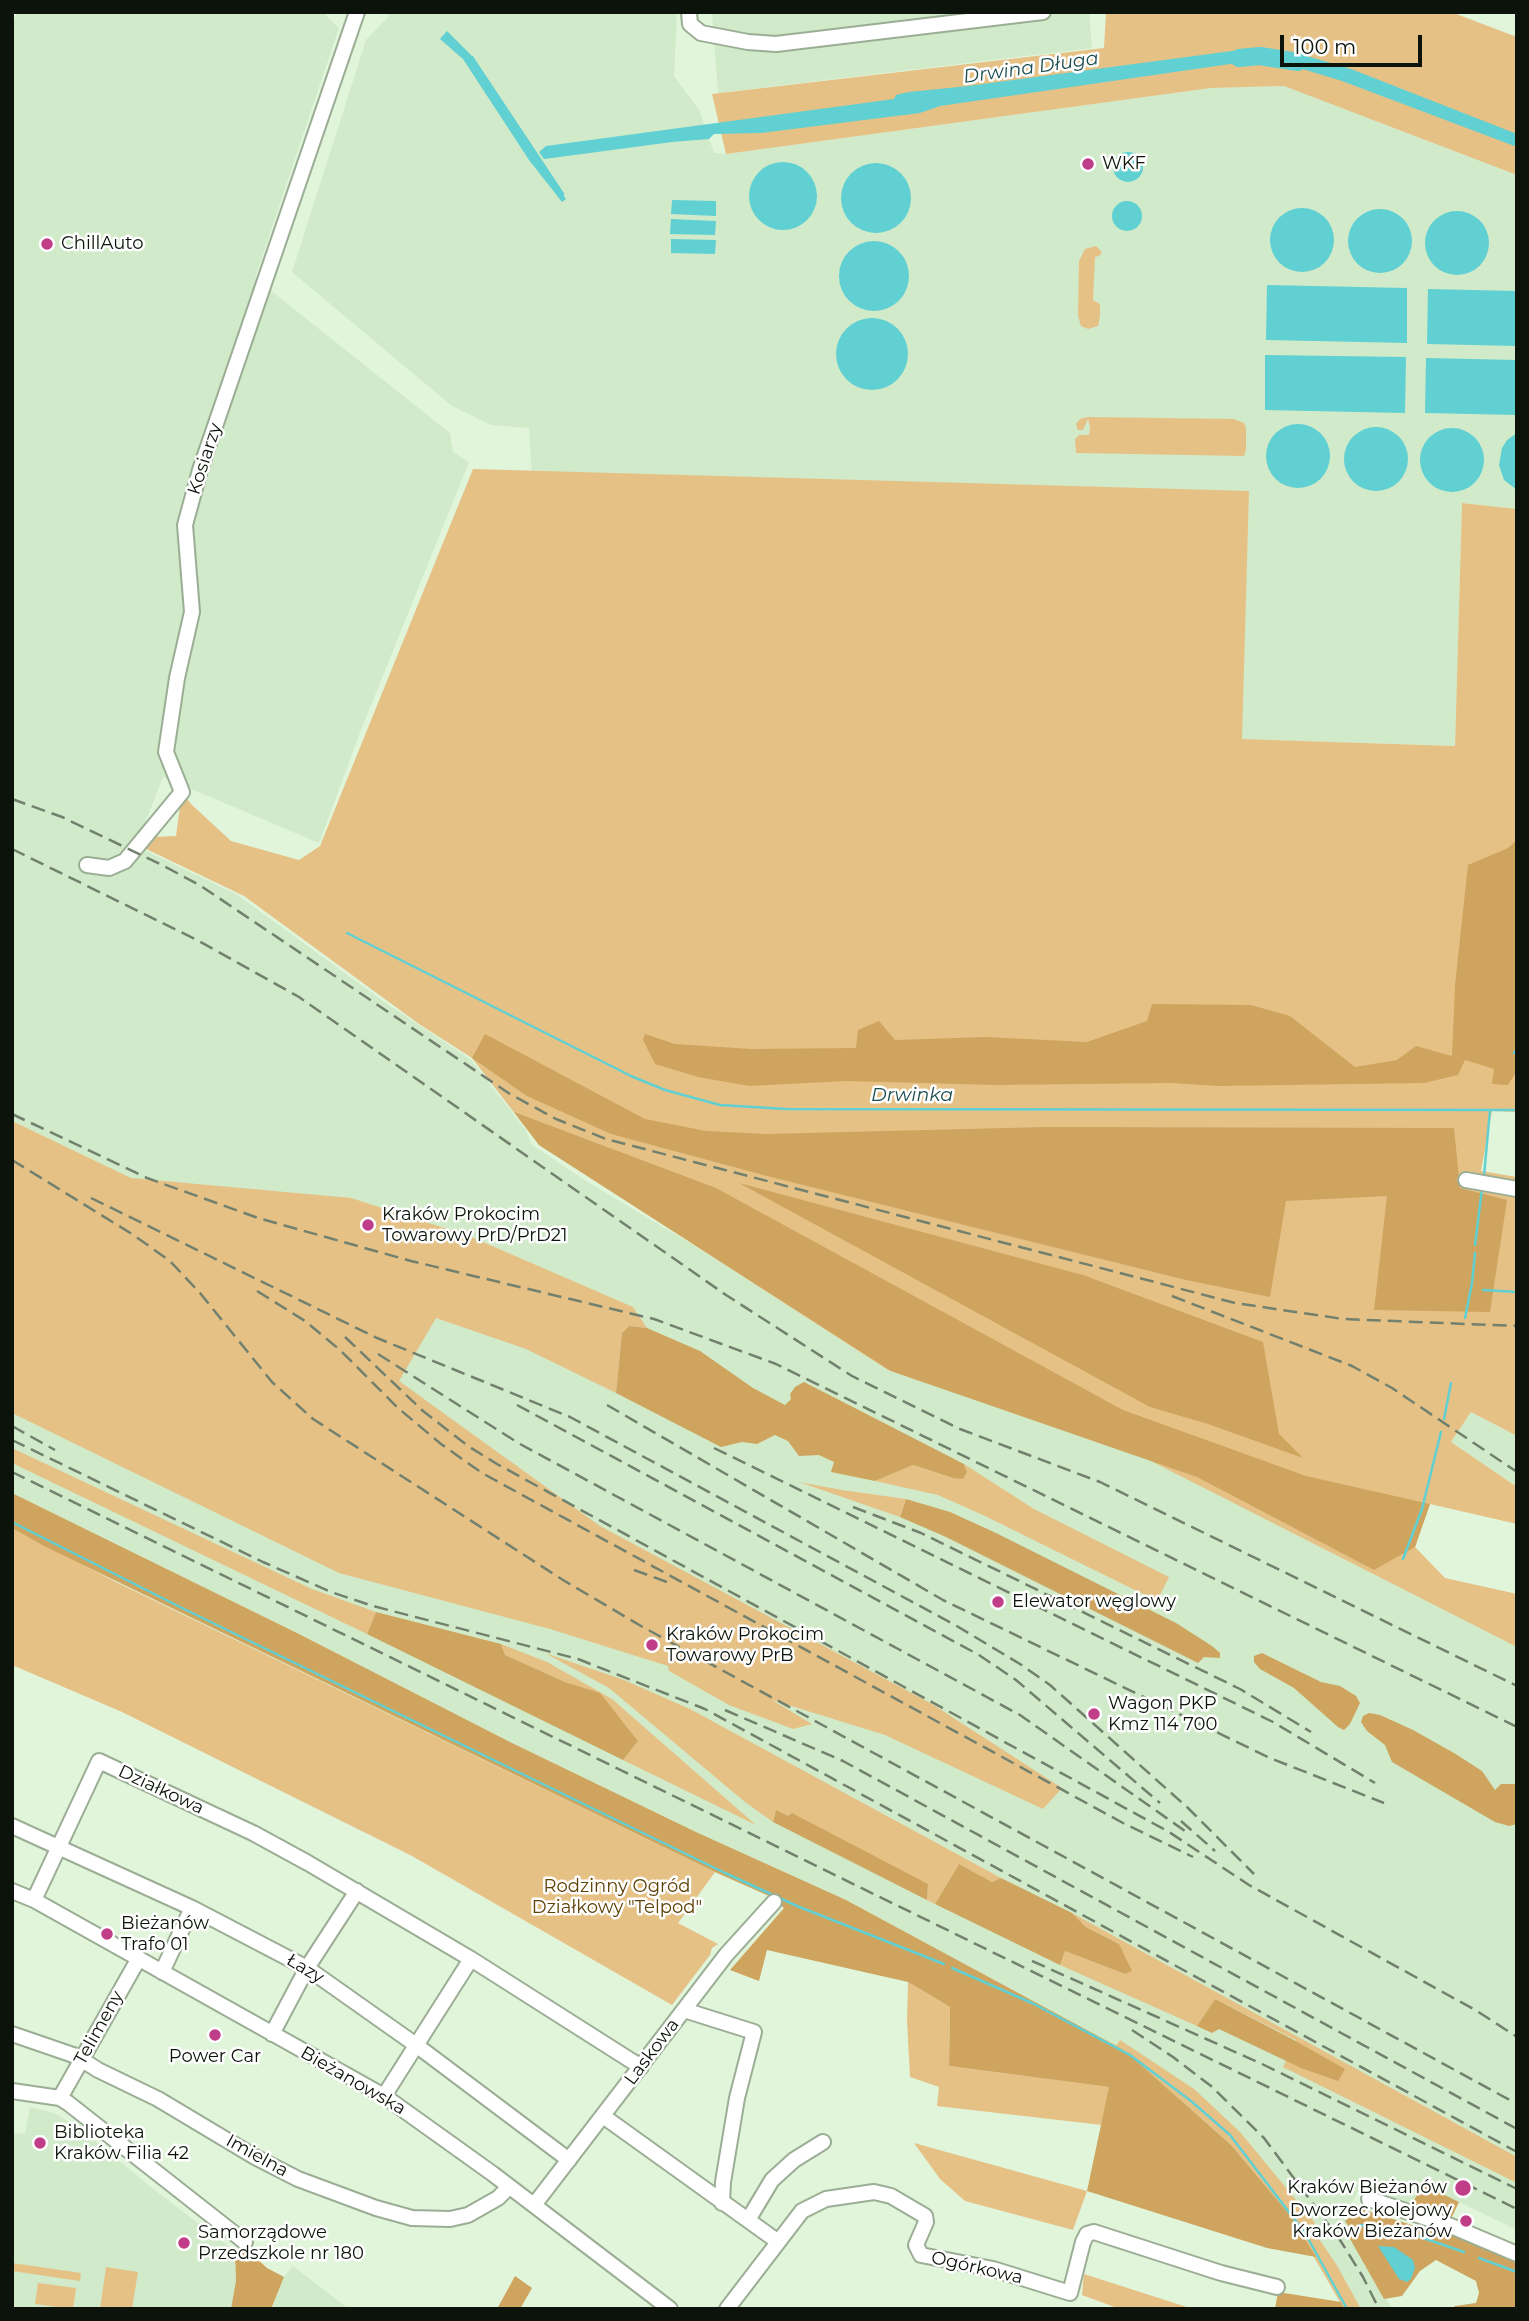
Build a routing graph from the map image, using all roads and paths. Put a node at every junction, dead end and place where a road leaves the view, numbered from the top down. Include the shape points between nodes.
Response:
1 (357, 12) edge
2 (689, 12) edge
3 (1043, 12) edge
4 (87, 865) dead end
5 (1466, 1180) dead end
6 (1517, 1189) edge
7 (12, 1826) edge
8 (58, 1847) junction
9 (12, 1891) edge
10 (358, 1891) junction
11 (34, 1900) junction
12 (775, 1902) dead end
13 (192, 1908) junction
14 (139, 1958) junction
15 (471, 1959) junction
16 (307, 1968) junction
17 (162, 1972) junction
18 (684, 2010) junction
19 (12, 2034) edge
20 (272, 2034) junction
21 (416, 2045) junction
22 (81, 2060) junction
23 (640, 2067) junction
24 (12, 2091) edge
25 (384, 2096) junction
26 (60, 2098) junction
27 (603, 2116) junction
28 (823, 2142) dead end
29 (569, 2160) junction
30 (509, 2187) junction
31 (1369, 2199) dead end
32 (722, 2203) junction
33 (534, 2205) junction
34 (748, 2220) junction
35 (777, 2241) junction
36 (245, 2242) dead end
37 (1517, 2254) edge
38 (1277, 2287) dead end
39 (670, 2309) edge
40 (727, 2309) edge

1 - 4 street, Kosiarzy via 185,525 192,612 166,752 182,792 125,861 109,868
2 - 3 street via 690,24 701,33 776,44
5 - 6 street
7 - 8 street, Łazy
8 - 10 street, Działkowa via 99,1761 269,1841
8 - 11 street, Działkowa
8 - 13 street, Łazy
9 - 11 street, Bieżanowska
10 - 15 street, Działkowa
10 - 16 street
11 - 14 street, Bieżanowska
12 - 18 street, Laskowa
13 - 16 street, Łazy
13 - 17 street
14 - 17 street, Bieżanowska
14 - 22 street, Telimeny
15 - 21 street
15 - 23 street, Działkowa
16 - 20 street
16 - 21 street, Łazy
17 - 20 street, Bieżanowska
18 - 23 street, Laskowa
18 - 32 street via 754,2032 737,2098
19 - 22 street, Imielna
20 - 25 street, Bieżanowska
21 - 25 street
21 - 29 street, Łazy
22 - 26 street, Telimeny
22 - 30 street, Imielna via 298,2179 402,2216 450,2219 468,2215
23 - 27 street, Laskowa
24 - 26 street
25 - 30 street, Bieżanowska
26 - 36 street
27 - 29 street, Laskowa
27 - 32 street
28 - 34 street via 772,2180
29 - 33 street, Laskowa
30 - 33 street, Bieżanowska
31 - 37 street
32 - 34 street
33 - 39 street, Bieżanowska
34 - 35 street
35 - 38 street, Ogórkowa via 802,2211 816,2203 874,2192 891,2196 925,2216 916,2245 920,2255 993,2269 1070,2293 1083,2242 1094,2232
35 - 40 street, Ogórkowa

